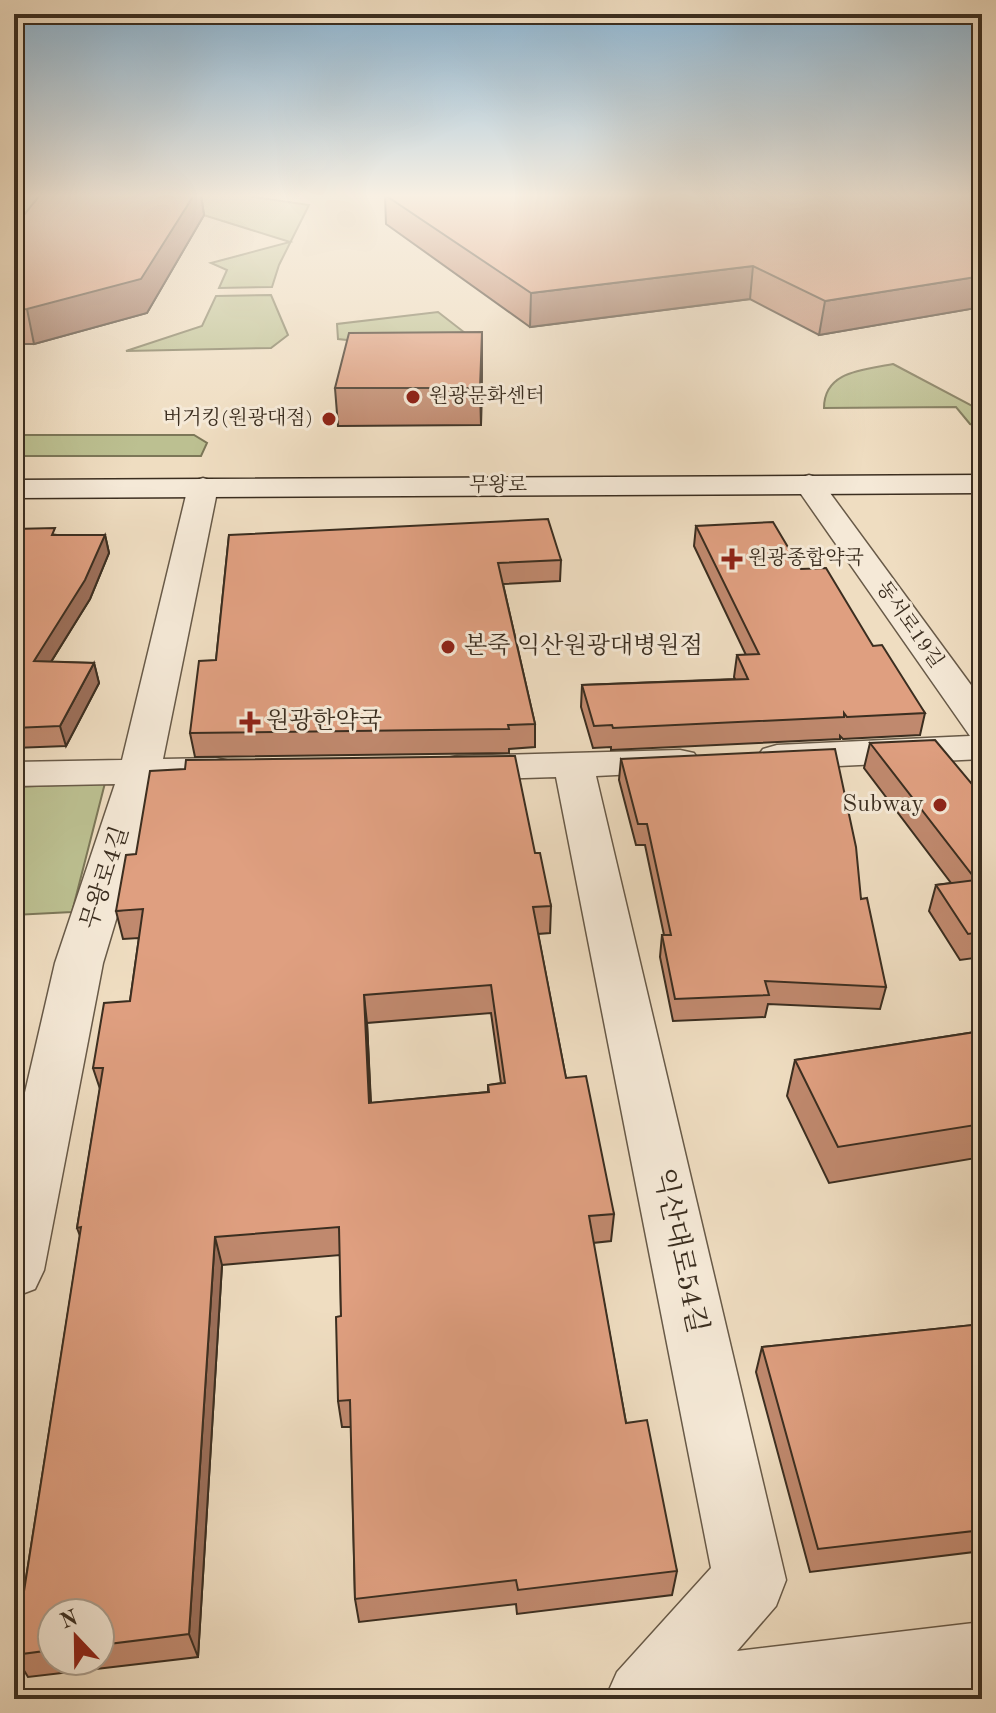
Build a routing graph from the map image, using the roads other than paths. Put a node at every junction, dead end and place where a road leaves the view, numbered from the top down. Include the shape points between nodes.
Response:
1 (809, 484) junction
2 (982, 484) edge
3 (203, 487) junction
4 (14, 489) edge
5 (982, 727) edge
6 (982, 747) edge
7 (574, 767) junction
8 (419, 768) edge
9 (248, 770) edge
10 (140, 771) junction
11 (14, 774) edge
12 (14, 1270) edge
13 (982, 1660) edge
14 (644, 1699) edge
15 (658, 1699) edge

1 - 2 street, 무왕로
1 - 3 street, 무왕로
1 - 5 street, 동서로19길
3 - 4 street, 무왕로
3 - 10 street, 무왕로4길
6 - 7 street
7 - 8 street
7 - 14 street, 익산대로54길 via 750,1580
9 - 10 street
10 - 11 street
10 - 12 street, 무왕로4길 via 79,963
13 - 15 street

